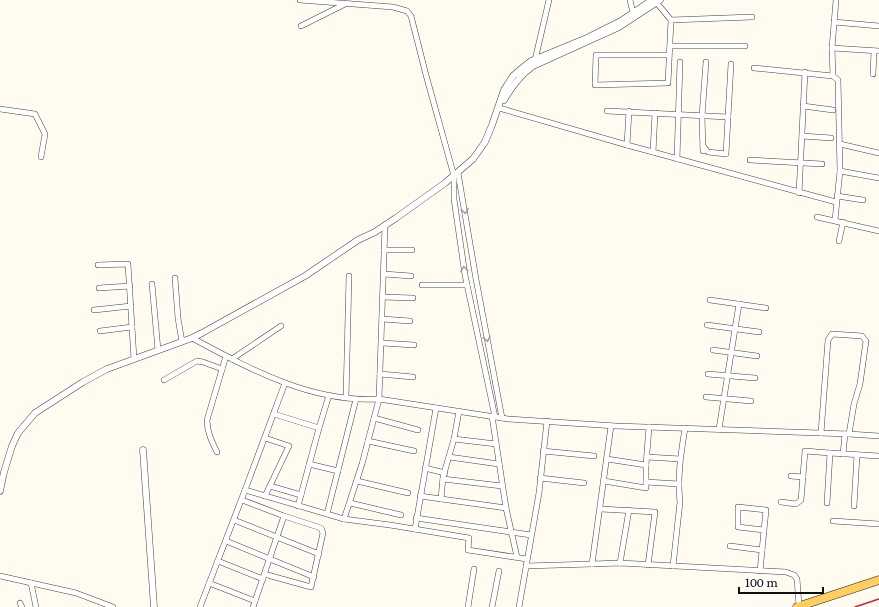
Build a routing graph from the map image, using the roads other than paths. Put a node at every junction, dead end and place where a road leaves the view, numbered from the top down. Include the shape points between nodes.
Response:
1 (300, 0) edge
2 (549, 0) edge
3 (630, 0) edge
4 (836, 0) edge
5 (347, 3) junction
6 (653, 3) edge
7 (633, 13) junction
8 (752, 17) dead end
9 (671, 20) junction
10 (834, 22) junction
11 (301, 26) dead end
12 (879, 26) edge
13 (670, 46) junction
14 (745, 46) dead end
15 (832, 48) junction
16 (877, 51) edge
17 (669, 55) junction
18 (537, 62) junction
19 (680, 62) dead end
20 (706, 62) dead end
21 (731, 64) dead end
22 (754, 68) dead end
23 (805, 72) junction
24 (873, 74) dead end
25 (833, 76) junction
26 (803, 106) junction
27 (499, 108) junction
28 (0, 109) edge
29 (833, 110) dead end
30 (607, 111) dead end
31 (629, 111) junction
32 (654, 113) junction
33 (678, 114) junction
34 (702, 116) junction
35 (728, 117) junction
36 (802, 136) junction
37 (831, 138) dead end
38 (840, 144) junction
39 (628, 145) junction
40 (653, 152) junction
41 (879, 153) edge
42 (41, 157) dead end
43 (677, 159) junction
44 (750, 160) dead end
45 (800, 163) junction
46 (822, 164) dead end
47 (840, 171) junction
48 (456, 174) junction
49 (879, 178) edge
50 (799, 193) junction
51 (837, 196) junction
52 (863, 200) dead end
53 (836, 203) junction
54 (817, 216) dead end
55 (835, 220) junction
56 (843, 222) junction
57 (385, 225) junction
58 (879, 231) edge
59 (839, 241) dead end
60 (384, 250) junction
61 (412, 250) dead end
62 (98, 265) dead end
63 (384, 274) junction
64 (349, 276) dead end
65 (411, 276) dead end
66 (175, 278) dead end
67 (152, 284) dead end
68 (422, 285) dead end
69 (467, 285) junction
70 (130, 286) junction
71 (99, 288) dead end
72 (383, 297) junction
73 (413, 298) dead end
74 (710, 300) dead end
75 (739, 304) junction
76 (131, 306) junction
77 (766, 308) dead end
78 (94, 310) dead end
79 (382, 319) junction
80 (410, 321) dead end
81 (707, 325) dead end
82 (281, 326) dead end
83 (132, 327) junction
84 (736, 329) junction
85 (100, 331) dead end
86 (759, 332) dead end
87 (192, 338) junction
88 (182, 342) junction
89 (382, 344) junction
90 (414, 345) dead end
91 (158, 350) junction
92 (713, 350) dead end
93 (732, 353) junction
94 (757, 356) dead end
95 (229, 358) junction
96 (134, 359) junction
97 (222, 369) junction
98 (380, 374) junction
99 (708, 374) dead end
100 (728, 375) junction
101 (413, 377) dead end
102 (755, 378) dead end
103 (164, 380) dead end
104 (285, 383) junction
105 (329, 395) junction
106 (346, 397) junction
107 (706, 397) dead end
108 (724, 398) junction
109 (356, 399) junction
110 (379, 399) junction
111 (752, 401) dead end
112 (436, 408) junction
113 (459, 411) junction
114 (274, 414) junction
115 (493, 417) junction
116 (374, 418) junction
117 (502, 418) junction
118 (546, 421) junction
119 (611, 426) junction
120 (649, 427) junction
121 (319, 428) junction
122 (686, 428) junction
123 (719, 429) junction
124 (418, 430) dead end
125 (821, 433) junction
126 (847, 434) junction
127 (879, 436) edge
128 (265, 438) junction
129 (454, 438) junction
130 (368, 440) junction
131 (496, 444) junction
132 (143, 450) dead end
133 (414, 451) dead end
134 (543, 451) junction
135 (217, 452) dead end
136 (830, 453) junction
137 (843, 454) junction
138 (857, 455) junction
139 (594, 456) dead end
140 (879, 456) edge
141 (449, 457) junction
142 (647, 457) junction
143 (607, 459) junction
144 (680, 459) junction
145 (309, 464) junction
146 (499, 464) junction
147 (646, 465) junction
148 (425, 468) junction
149 (338, 472) junction
150 (445, 473) junction
151 (790, 476) dead end
152 (803, 477) junction
153 (540, 478) junction
154 (443, 479) junction
155 (1, 481) edge
156 (357, 481) junction
157 (604, 481) junction
158 (646, 482) junction
159 (584, 483) dead end
160 (679, 484) junction
161 (270, 486) junction
162 (502, 486) junction
163 (245, 490) junction
164 (0, 491) edge
165 (408, 493) dead end
166 (301, 495) junction
167 (265, 496) junction
168 (420, 496) junction
169 (441, 499) junction
170 (242, 500) junction
171 (781, 502) dead end
172 (350, 503) junction
173 (827, 503) dead end
174 (298, 506) junction
175 (854, 506) dead end
176 (506, 508) junction
177 (601, 509) junction
178 (629, 510) junction
179 (327, 514) junction
180 (401, 515) dead end
181 (284, 516) junction
182 (416, 518) junction
183 (344, 519) junction
184 (234, 520) junction
185 (833, 521) dead end
186 (879, 524) edge
187 (415, 529) junction
188 (764, 530) junction
189 (511, 532) junction
190 (531, 535) junction
191 (277, 537) junction
192 (226, 542) junction
193 (730, 546) dead end
194 (762, 550) junction
195 (319, 554) junction
196 (517, 557) junction
197 (270, 559) junction
198 (527, 559) junction
199 (218, 561) junction
200 (620, 563) junction
201 (592, 564) junction
202 (648, 564) junction
203 (526, 566) junction
204 (673, 566) junction
205 (474, 569) dead end
206 (499, 571) dead end
207 (760, 571) junction
208 (0, 576) edge
209 (264, 577) junction
210 (314, 577) junction
211 (879, 580) edge
212 (31, 583) junction
213 (209, 583) junction
214 (255, 601) junction
215 (201, 606) edge
216 (36, 607) edge
217 (113, 607) edge
218 (154, 607) edge
219 (207, 607) edge
220 (253, 607) edge
221 (468, 607) edge
222 (492, 607) edge
223 (519, 607) edge
224 (798, 607) edge

1 - 5 street
2 - 18 street
3 - 7 street
4 - 10 street
5 - 11 street
5 - 48 street via 399,8 411,16
6 - 7 street
6 - 9 street
6 - 18 street via 608,33
7 - 18 street
8 - 9 street
9 - 13 street
10 - 12 street
10 - 15 street
13 - 14 street
13 - 17 street
15 - 16 street
15 - 25 street
16 - 24 street
17 - 17 street via 668,83 595,85 596,55
18 - 27 street via 521,69 513,76 504,90
19 - 33 street
20 - 34 street
21 - 35 street
22 - 23 street
23 - 25 street
23 - 26 street
25 - 38 street via 838,80 839,88
26 - 29 street
26 - 36 street
27 - 39 street
27 - 48 street via 485,142 473,159
28 - 42 street via 35,114 45,134
30 - 31 street
31 - 32 street
31 - 39 street
32 - 33 street
32 - 40 street
33 - 34 street
33 - 43 street
34 - 35 street
34 - 35 street via 703,148 708,152 726,154
36 - 37 street
36 - 45 street
38 - 41 street
38 - 47 street
39 - 40 street
40 - 43 street
43 - 50 street
44 - 45 street
45 - 46 street
45 - 50 street
47 - 49 street
47 - 51 street
48 - 57 street
69 -> 48 street via 454,199
48 -> 117 street via 464,201
50 - 53 street
51 - 52 street
51 - 53 street
53 - 55 street
54 - 55 street
55 - 56 street
56 - 58 street
56 - 59 street
57 - 60 street
57 - 87 street via 299,280
60 - 61 street
60 - 63 street
62 - 70 street via 128,264
63 - 65 street
63 - 72 street
64 - 106 street
66 - 88 street
67 - 91 street
68 - 69 street
69 - 115 street
70 - 71 street
70 - 76 street
72 - 73 street
72 - 79 street
74 - 75 street
75 - 77 street
75 - 84 street
76 - 78 street
76 - 83 street
79 - 80 street
79 - 89 street
81 - 84 street
82 - 95 street
83 - 85 street
83 - 96 street
84 - 86 street
84 - 93 street
87 - 88 street
87 - 95 street
88 - 91 street
89 - 90 street
89 - 98 street
91 - 96 street
92 - 93 street
93 - 94 street
93 - 100 street
95 - 97 street
95 - 104 street
96 - 155 street via 82,382 35,413 12,446
97 - 103 street via 198,361
97 - 135 street via 207,420 209,437
98 - 101 street
98 - 110 street
99 - 100 street
100 - 102 street
100 - 108 street
104 - 105 street via 313,393
104 - 114 street
105 - 106 street
105 - 121 street
106 - 109 street
107 - 108 street
108 - 111 street
108 - 123 street
109 - 110 street
109 - 149 street
110 - 112 street
110 - 116 street
112 - 113 street
112 - 148 street
113 - 115 street
113 - 129 street
114 - 121 street
114 - 128 street
115 - 117 street
115 - 131 street
116 - 124 street
116 - 130 street
117 - 118 street
118 - 119 street
118 - 134 street
119 - 120 street
119 - 143 street
120 - 122 street
120 - 142 street
121 - 145 street
122 - 123 street
122 - 144 street
123 - 125 street
125 - 126 street
125 - 126 street via 828,340 832,334 862,336 866,341 860,384
126 - 127 street
126 - 137 street
128 - 161 street via 289,446
128 - 163 street
129 - 131 street
129 - 141 street
130 - 133 street
130 - 156 street
131 - 146 street
132 - 218 street
134 - 139 street
134 - 153 street
136 - 137 street
136 - 152 street via 805,451
136 - 173 street
137 - 138 street
138 - 140 street
138 - 175 street
141 - 146 street
141 - 150 street
142 - 144 street
142 - 147 street
143 - 147 street
143 - 157 street
144 - 160 street
145 - 149 street
145 - 166 street
146 - 162 street
147 - 158 street
148 - 150 street
148 - 168 street
149 - 179 street
150 - 154 street
151 - 152 street
152 - 171 street via 801,500 796,504
153 - 159 street
153 - 190 street
154 - 162 street
154 - 169 street
155 - 164 street
156 - 165 street
156 - 172 street
157 - 158 street via 646,488
157 - 177 street
158 - 160 street
160 - 204 street via 680,502
161 - 166 street
161 - 167 street
162 - 176 street
163 - 167 street
163 - 170 street
166 - 174 street
167 - 174 street
168 - 169 street
168 - 182 street
169 - 176 street
170 - 181 street
170 - 184 street
172 - 180 street
172 - 183 street
174 - 179 street
176 - 189 street
177 - 178 street
177 - 201 street
178 - 200 street
178 - 202 street via 656,512
179 - 183 street
181 - 191 street
181 - 195 street via 321,528 323,533
182 - 187 street
182 - 189 street
183 - 187 street
184 - 191 street
184 - 192 street
185 - 186 street
187 - 196 street via 470,538 468,550
188 - 188 street via 766,510 738,507 738,527
188 - 194 street
189 - 190 street
189 - 196 street
190 - 198 street
191 - 195 street
191 - 197 street
192 - 197 street
192 - 199 street
193 - 194 street
194 - 207 street
195 - 210 street
196 - 198 street
197 - 209 street
197 - 210 street
198 - 203 street
199 - 209 street
199 - 213 street
200 - 201 street
200 - 202 street
201 - 203 street
202 - 204 street
203 - 223 street
204 - 207 street
205 - 221 street
206 - 222 street
207 - 224 street via 786,572 794,575 798,584
208 - 212 street
209 - 210 street via 311,587
209 - 214 street
211 - 224 main road
212 - 216 street
212 - 217 street via 76,593
213 - 214 street
213 - 215 street
214 - 220 street
215 - 219 street

